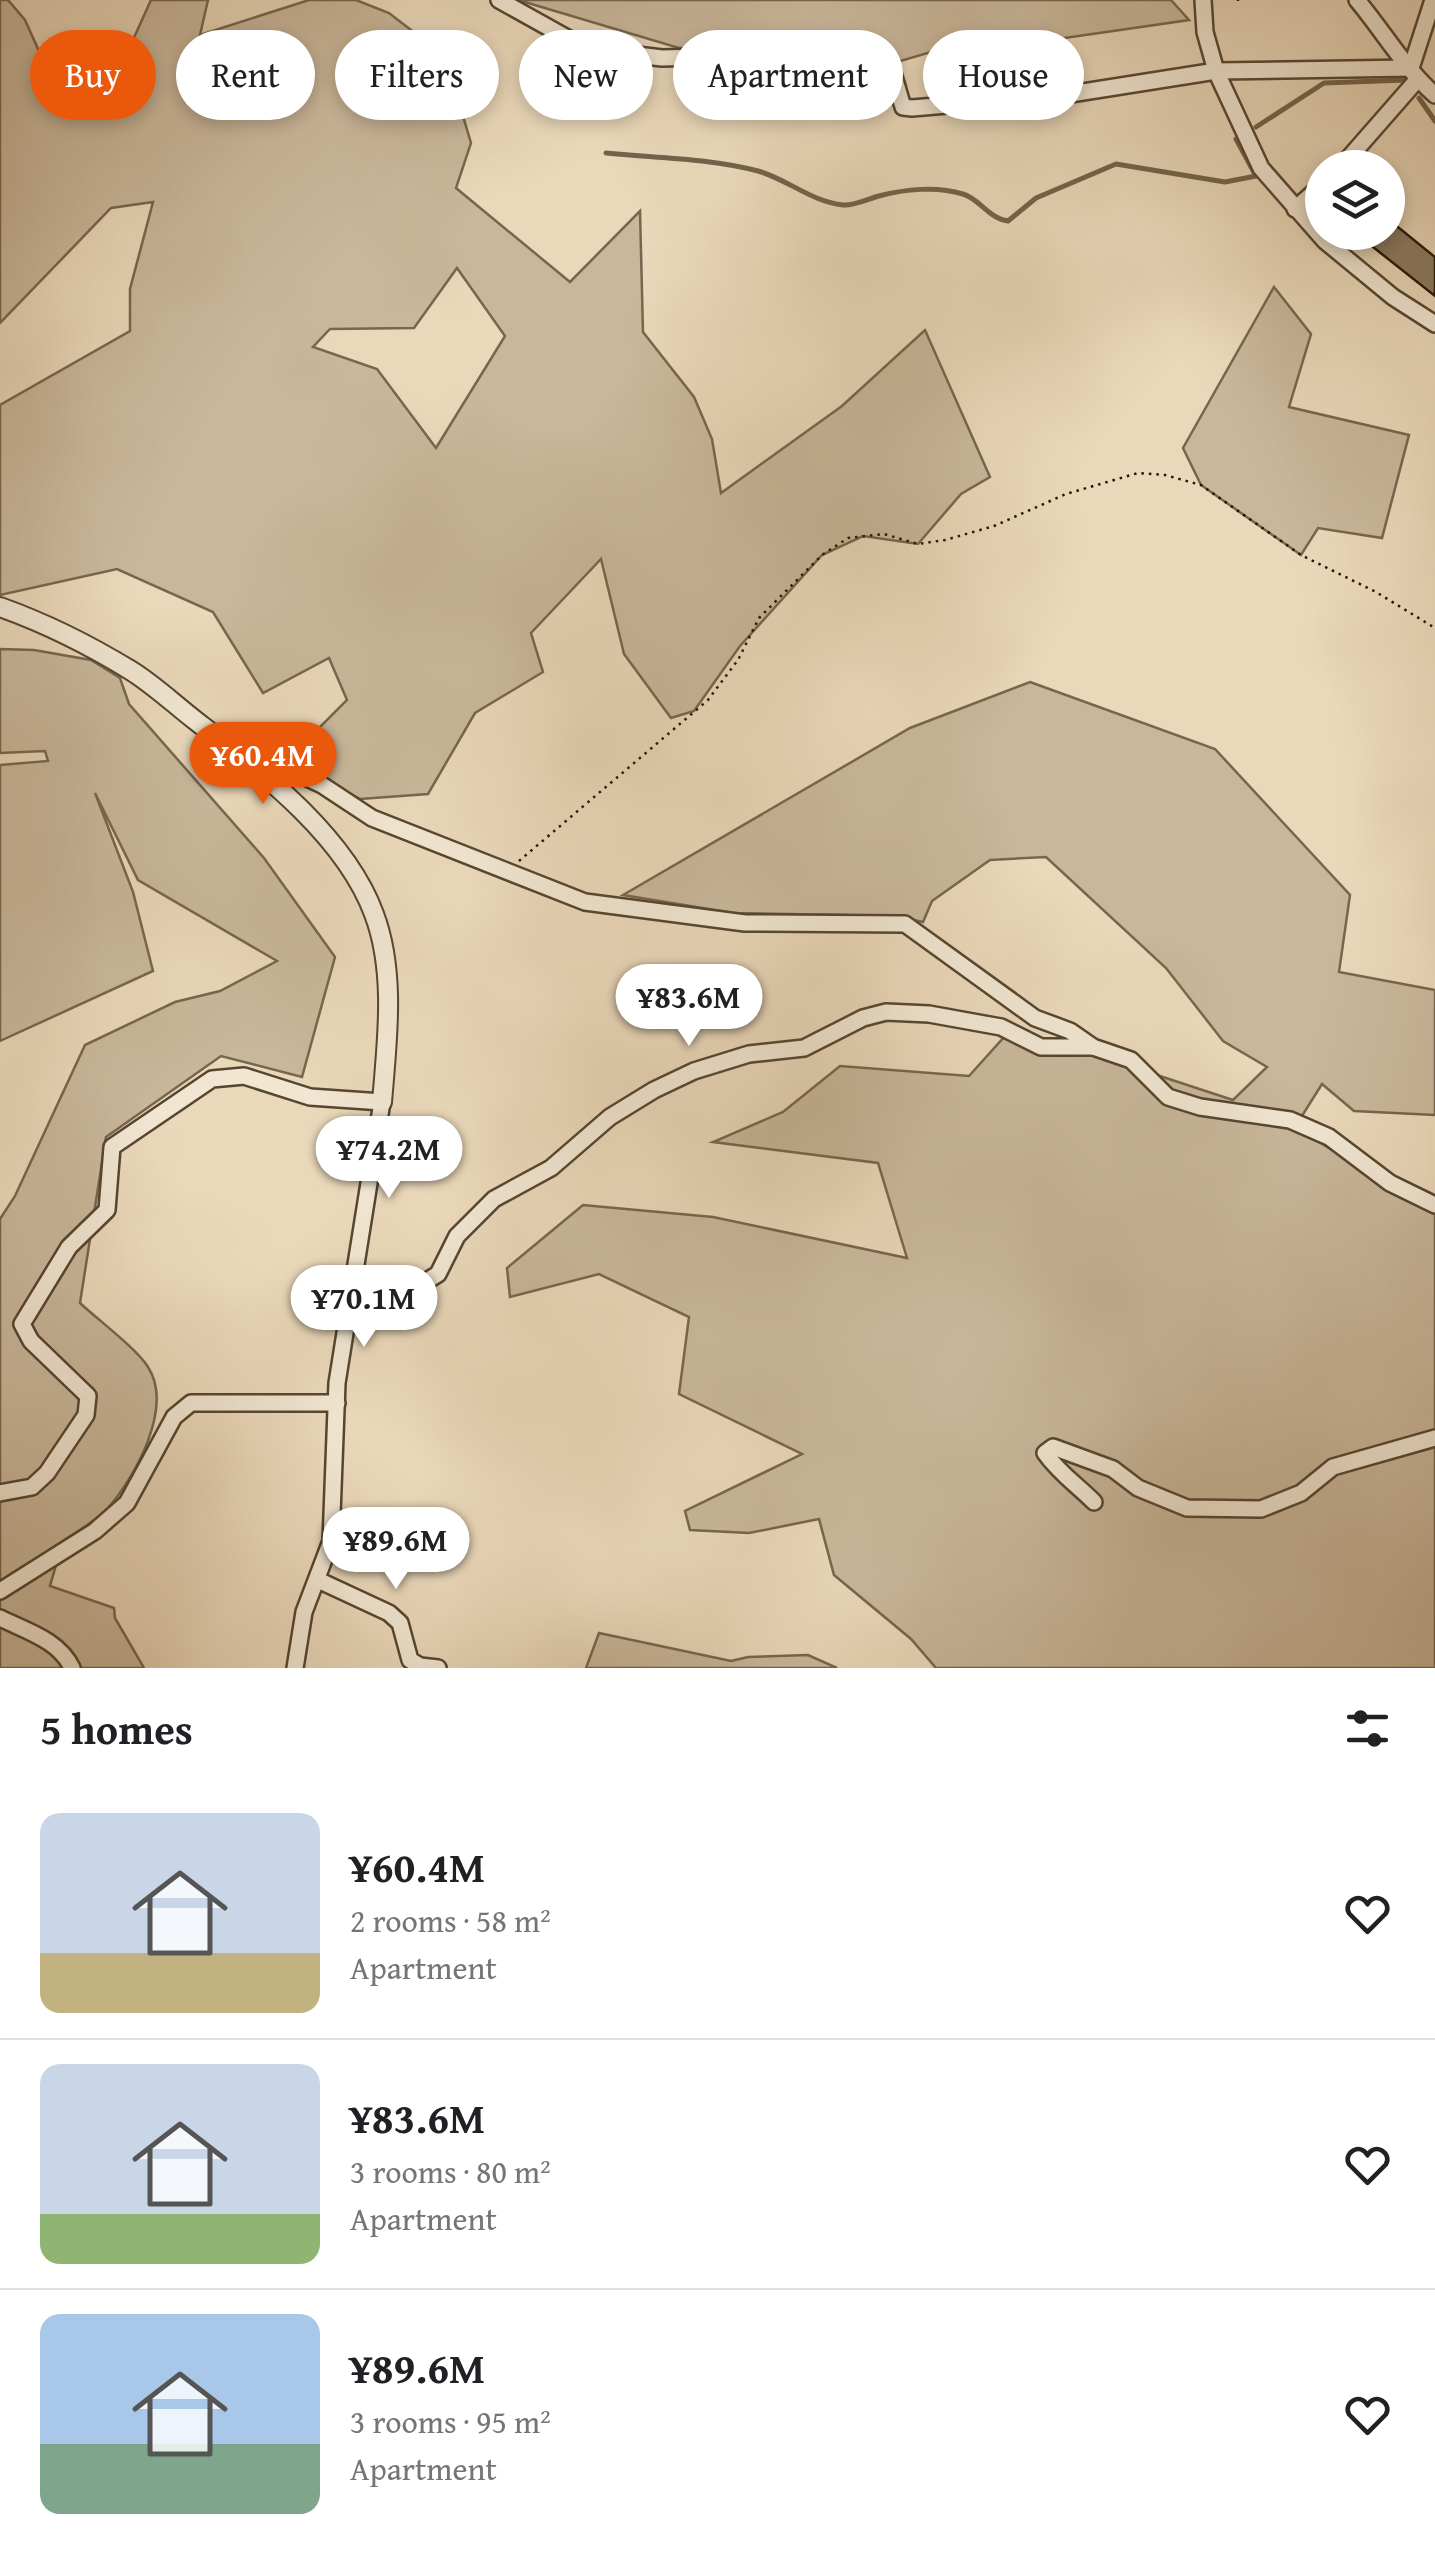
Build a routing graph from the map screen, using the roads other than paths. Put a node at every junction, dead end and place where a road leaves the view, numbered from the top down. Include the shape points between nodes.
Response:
1 (499, 0) edge
2 (1203, 0) edge
3 (1358, 0) edge
4 (1432, 0) edge
5 (1216, 71) junction
6 (1414, 74) junction
7 (1435, 95) edge
8 (1354, 150) edge
9 (1305, 200) edge
10 (1295, 209) junction
11 (1435, 324) edge
12 (0, 607) edge
13 (270, 782) junction
14 (1093, 1047) junction
15 (382, 1102) junction
16 (1435, 1205) edge
17 (351, 1293) junction
18 (337, 1403) junction
19 (1435, 1438) edge
20 (0, 1493) edge
21 (1094, 1502) dead end
22 (318, 1580) junction
23 (0, 1591) edge
24 (0, 1618) edge
25 (72, 1668) edge
26 (295, 1668) edge
27 (438, 1668) edge

1 - 5 street via 587,49 662,58 787,55 893,72 903,107 912,108 1064,95
2 - 5 street
3 - 6 street
4 - 6 street
5 - 6 street
5 - 10 street via 1261,168
6 - 7 street
6 - 8 street
9 - 10 street
10 - 11 street via 1393,297
12 - 13 street via 133,672
13 - 14 street via 284,767 372,818 566,897 745,923 905,924 1035,1018
13 - 15 street via 323,830 373,910 385,959 388,1018
14 - 16 street via 1131,1060 1168,1097 1290,1120 1329,1136 1390,1183
14 - 17 street via 1041,1047 1001,1027 886,1012 804,1048 749,1054 694,1071 610,1118 551,1168 494,1199 457,1236 438,1274 422,1284
15 - 17 street
15 - 20 street via 310,1096 244,1076 212,1079 112,1147 107,1210 69,1247 22,1324 88,1396 86,1415 39,1480
17 - 18 street
18 - 22 street via 330,1541
18 - 23 street via 185,1406 128,1502 96,1531
19 - 21 street via 1333,1468 1301,1492 1261,1509 1187,1508 1138,1488 1113,1469 1053,1447 1045,1453
22 - 26 street via 304,1612
22 - 27 street via 389,1613 400,1623 410,1660
24 - 25 street via 51,1642

